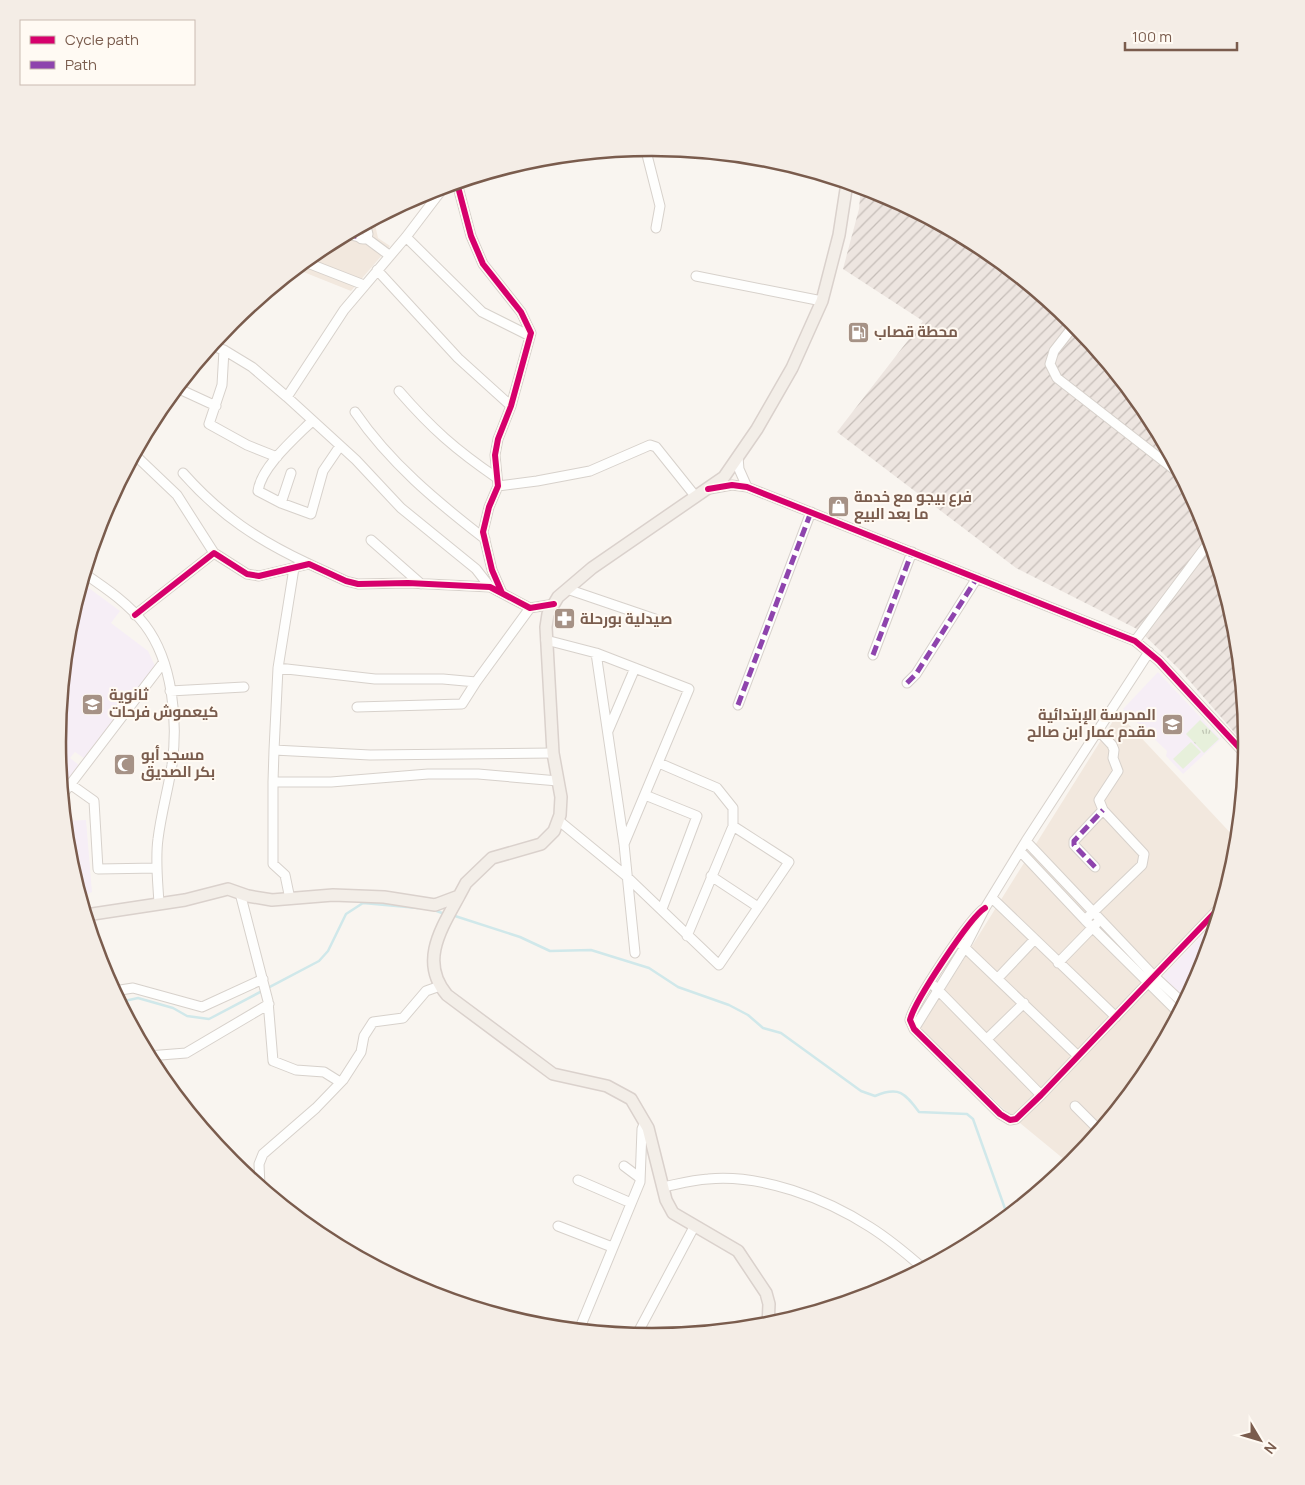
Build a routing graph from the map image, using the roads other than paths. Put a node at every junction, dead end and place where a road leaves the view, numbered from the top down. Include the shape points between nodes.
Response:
1 (647, 156) edge
2 (459, 189) edge
3 (846, 189) edge
4 (436, 198) edge
5 (656, 228) dead end
6 (363, 233) edge
7 (406, 237) junction
8 (389, 255) junction
9 (313, 265) edge
10 (377, 270) junction
11 (696, 276) dead end
12 (364, 285) junction
13 (822, 301) junction
14 (1070, 331) edge
15 (530, 336) junction
16 (219, 348) edge
17 (224, 350) junction
18 (183, 391) edge
19 (399, 391) dead end
20 (287, 397) junction
21 (216, 406) junction
22 (511, 406) junction
23 (355, 412) dead end
24 (312, 421) junction
25 (340, 446) junction
26 (277, 457) junction
27 (738, 457) junction
28 (140, 459) edge
29 (1168, 465) edge
30 (183, 473) dead end
31 (292, 473) dead end
32 (497, 482) junction
33 (746, 487) junction
34 (708, 489) junction
35 (696, 498) junction
36 (281, 503) junction
37 (810, 512) junction
38 (485, 539) junction
39 (371, 540) dead end
40 (1206, 548) edge
41 (912, 552) junction
42 (214, 553) junction
43 (309, 564) junction
44 (294, 568) junction
45 (90, 578) edge
46 (977, 578) junction
47 (421, 584) junction
48 (490, 587) junction
49 (567, 589) junction
50 (502, 593) junction
51 (554, 604) junction
52 (530, 608) junction
53 (135, 614) junction
54 (655, 619) dead end
55 (546, 640) junction
56 (1135, 641) junction
57 (1149, 652) junction
58 (596, 653) junction
59 (873, 655) dead end
60 (163, 663) junction
61 (278, 668) junction
62 (635, 668) junction
63 (476, 682) junction
64 (907, 683) dead end
65 (244, 686) dead end
66 (170, 691) junction
67 (738, 705) dead end
68 (357, 707) dead end
69 (1098, 731) junction
70 (608, 732) junction
71 (1239, 746) edge
72 (274, 750) junction
73 (553, 752) junction
74 (659, 764) junction
75 (558, 781) junction
76 (273, 782) junction
77 (70, 784) joint
78 (645, 795) junction
79 (1103, 810) junction
80 (558, 820) junction
81 (733, 826) junction
82 (1026, 841) junction
83 (624, 844) junction
84 (1020, 851) junction
85 (1095, 867) dead end
86 (157, 868) junction
87 (625, 875) junction
88 (711, 876) junction
89 (240, 893) junction
90 (459, 896) junction
91 (992, 898) junction
92 (290, 899) junction
93 (159, 904) junction
94 (758, 907) junction
95 (985, 908) junction
96 (662, 909) junction
97 (92, 914) edge
98 (1213, 914) edge
99 (1096, 916) junction
100 (1085, 920) junction
101 (1092, 927) junction
102 (687, 936) junction
103 (1034, 940) junction
104 (957, 941) junction
105 (965, 947) junction
106 (635, 954) dead end
107 (1058, 963) junction
108 (998, 978) junction
109 (1151, 979) junction
110 (264, 985) junction
111 (440, 986) junction
112 (934, 986) junction
113 (121, 990) edge
114 (1179, 1000) edge
115 (1024, 1003) junction
116 (269, 1004) junction
117 (1175, 1008) edge
118 (1116, 1017) junction
119 (987, 1039) junction
120 (157, 1055) edge
121 (1078, 1056) junction
122 (340, 1082) junction
123 (1041, 1095) junction
124 (1075, 1106) dead end
125 (645, 1122) junction
126 (1096, 1126) edge
127 (624, 1166) dead end
128 (260, 1177) edge
129 (640, 1178) junction
130 (578, 1180) dead end
131 (663, 1187) junction
132 (631, 1203) junction
133 (558, 1226) dead end
134 (694, 1227) junction
135 (612, 1247) junction
136 (918, 1265) edge
137 (768, 1317) edge
138 (582, 1324) edge
139 (640, 1328) edge

1 - 5 street via 660,206
2 - 15 street via 471,236 483,264 521,312
3 - 13 main road via 839,235
4 - 7 street
6 - 8 street
7 - 8 street
7 - 15 street via 482,312
8 - 10 street
9 - 12 street
10 - 12 street
10 - 22 street via 458,358
11 - 13 street
12 - 20 street
13 - 27 main road via 792,368
14 - 29 street via 1054,351 1050,364 1057,378
15 - 22 street
16 - 17 street
17 - 20 street via 252,367
17 - 21 street via 222,385
18 - 21 street
19 - 32 street via 427,424
20 - 24 street
21 - 26 street via 208,424
22 - 32 street via 495,455
23 - 38 street via 383,450 412,479
24 - 25 street
24 - 26 street
25 - 36 street via 323,472 311,514
25 - 48 street via 401,508 476,569
26 - 36 street via 262,477 258,491
27 - 33 street
27 - 34 main road via 724,477
28 - 42 street via 177,495
30 - 43 street via 217,508 246,531
31 - 36 street
32 - 35 street via 537,481 590,471 650,445 656,447
32 - 38 street via 483,532
33 - 34 street via 732,485
33 - 37 street
34 - 35 main road
35 - 49 main road via 592,568
37 - 41 street
37 - 67 street
38 - 50 street via 492,570
39 - 47 street
40 - 56 street
41 - 46 street
41 - 59 street
42 - 44 street via 247,574 259,576
42 - 53 street
43 - 44 street
43 - 47 street via 358,584
44 - 61 street
45 - 53 street
46 - 56 street
46 - 64 street
47 - 48 street
48 - 50 street
49 - 51 main road
49 - 54 street
50 - 52 street
51 - 52 street
51 - 55 main road via 548,614
52 - 63 street
53 - 60 street via 156,643
55 - 58 street
55 - 73 main road
56 - 57 street
57 - 69 street
57 - 71 street
58 - 62 street
58 - 70 street
60 - 66 street
60 - 77 street
61 - 63 street via 376,679
61 - 72 street
62 - 70 street
62 - 74 street via 689,689
63 - 68 street via 462,704
65 - 66 street
66 - 86 street via 172,763 158,840
69 - 79 street via 1112,745 1118,771 1099,800
69 - 82 street
70 - 83 street
72 - 73 street via 370,756
72 - 76 street
73 - 75 main road
74 - 78 street
74 - 81 street via 717,788 733,808
75 - 76 street via 478,774
75 - 80 main road via 561,797
76 - 92 street via 273,864 285,875
77 - 86 street via 94,801 98,869
78 - 83 street
78 - 96 street via 697,816
79 - 85 street via 1074,841 1074,845
79 - 99 street via 1145,859
80 - 87 street
80 - 90 main road via 554,831 542,844 492,858 480,867
81 - 88 street
81 - 94 street via 789,862
82 - 84 street
82 - 99 street
83 - 87 street
84 - 91 street
84 - 100 street
86 - 93 street
87 - 96 street
87 - 106 street
88 - 94 street
88 - 102 street
89 - 92 main road via 272,900
89 - 93 main road via 228,889
89 - 110 street
90 - 92 main road via 435,905 384,897 334,895
90 - 111 main road via 432,959
91 - 95 street
91 - 103 street
93 - 97 main road
94 - 102 street via 719,965
95 - 104 street
95 - 105 street
96 - 102 street
98 - 109 street
99 - 100 street
99 - 101 street
99 - 109 street
100 - 101 street
101 - 107 street
101 - 109 street
103 - 107 street
103 - 108 street
104 - 105 street
104 - 112 street
105 - 108 street
105 - 112 street
107 - 118 street
108 - 115 street
109 - 114 street
109 - 117 street
109 - 118 street
110 - 113 street via 202,1007 133,988
110 - 116 street
111 - 122 street via 426,991 403,1018 373,1022 364,1036 358,1057
111 - 125 main road via 447,995 553,1074 621,1092 631,1100
112 - 119 street
112 - 123 street via 911,1015 914,1029 1005,1118 1016,1119
115 - 119 street
115 - 121 street
116 - 120 street via 186,1053
116 - 122 street via 273,1062 296,1070 324,1072
118 - 121 street
119 - 123 street
121 - 123 street
122 - 128 street via 316,1108 263,1154
124 - 126 street
125 - 129 street
125 - 131 main road
127 - 129 street
129 - 132 street
130 - 132 street
131 - 134 main road via 673,1213
131 - 136 street via 709,1178 764,1183 840,1210 870,1227
132 - 135 street
133 - 135 street
134 - 137 main road via 738,1251 766,1293
134 - 139 street
135 - 138 street

